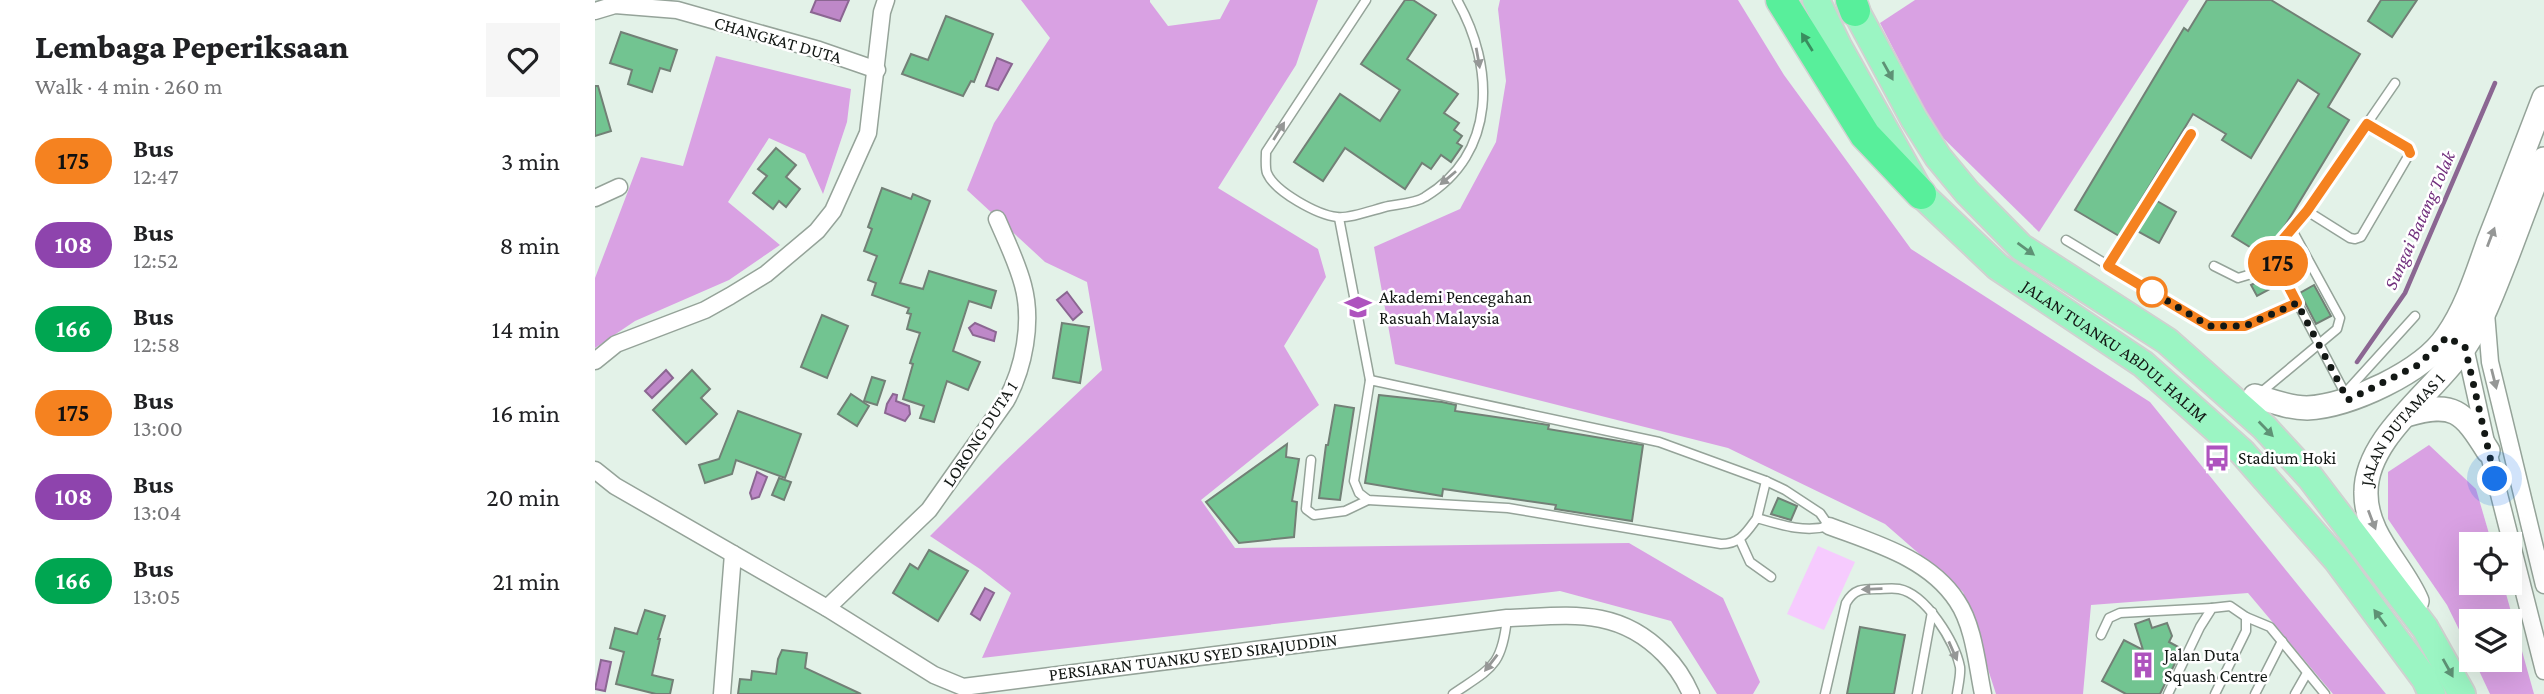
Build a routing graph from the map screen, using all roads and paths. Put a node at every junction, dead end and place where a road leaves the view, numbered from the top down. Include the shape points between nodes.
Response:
1 (886, 0) edge
2 (1366, 0) edge
3 (1458, 0) edge
4 (1781, 0) edge
5 (1816, 0) edge
6 (1852, 4) edge
7 (595, 11) edge
8 (877, 70) junction
9 (2395, 83) dead end
10 (2544, 98) edge
11 (2367, 124) junction
12 (2191, 134) dead end
13 (2544, 159) edge
14 (619, 187) dead end
15 (1920, 194) junction
16 (595, 198) edge
17 (2307, 211) junction
18 (1339, 218) junction
19 (997, 219) dead end
20 (2292, 230) junction
21 (2066, 240) dead end
22 (2108, 266) junction
23 (2214, 266) dead end
24 (2278, 266) junction
25 (2297, 303) junction
26 (2476, 306) junction
27 (2415, 316) dead end
28 (2167, 341) junction
29 (2456, 342) junction
30 (2318, 343) junction
31 (595, 361) edge
32 (1370, 380) junction
33 (2255, 396) junction
34 (2346, 397) junction
35 (2406, 415) junction
36 (2488, 452) junction
37 (1311, 460) dead end
38 (595, 470) edge
39 (1766, 481) junction
40 (1368, 500) junction
41 (1757, 518) junction
42 (1829, 526) junction
43 (1740, 540) junction
44 (733, 554) junction
45 (1770, 577) dead end
46 (2544, 585) edge
47 (827, 608) junction
48 (2212, 608) junction
49 (1932, 612) junction
50 (2246, 617) junction
51 (1507, 618) junction
52 (2425, 628) junction
53 (2101, 635) dead end
54 (2282, 641) junction
55 (2544, 671) edge
56 (2307, 673) junction
57 (722, 694) edge
58 (1453, 694) edge
59 (1691, 694) edge
60 (1825, 694) edge
61 (1917, 694) edge
62 (1957, 694) edge
63 (1983, 694) edge
64 (2168, 694) edge
65 (2215, 694) edge
66 (2255, 694) edge
67 (2295, 694) edge
68 (2325, 694) edge
69 (2432, 694) edge
70 (2462, 694) edge

1 - 8 street
18 -> 2 lane via 1314,211 1282,190 1267,173 1266,152
3 -> 18 lane via 1470,23 1485,100 1473,146 1459,169 1423,198
15 -> 4 highway via 1865,135
5 - 15 main road, JALAN TUANKU ABDUL HALIM
6 -> 28 main road, JALAN TUANKU ABDUL HALIM via 1914,119 1967,192 2021,247
7 - 8 street, CHANGKAT DUTA via 615,5 677,10
8 - 31 street via 868,134 834,211 817,231 766,274 730,296 616,344
9 - 11 lane
26 -> 10 street, JALAN DUTAMAS 1
11 - 17 lane
11 - 17 lane via 2410,153 2361,237 2350,238
12 - 22 lane
13 - 26 street, JALAN DUTAMAS 1
14 - 16 street
69 -> 15 main road, JALAN TUANKU ABDUL HALIM via 2337,560 2242,452 2143,364 1998,267
17 - 20 lane
18 - 32 lane
19 - 47 street, LORONG DUTA 1 via 1024,286 1026,320 1016,383 929,510
20 - 24 lane via 2279,244
20 - 30 lane via 2340,318 2337,329
21 - 22 lane
22 - 25 lane via 2209,326 2245,326
23 - 24 lane via 2238,278
24 - 25 lane
25 - 30 lane
26 - 29 street, JALAN DUTAMAS 1
26 -> 46 street
27 - 34 lane
28 - 33 main road
28 -> 52 main road, JALAN TUANKU ABDUL HALIM via 2264,427 2310,477
29 - 34 street, JALAN DUTAMAS 1 via 2418,365
29 - 35 street, JALAN DUTAMAS 1
29 - 36 street
30 - 33 lane
30 - 34 lane
32 - 39 lane via 1659,442
32 - 40 lane via 1354,481
33 - 34 street, JALAN DUTAMAS 1 via 2306,408
35 - 36 street via 2431,408 2453,412 2471,423
35 -> 52 street, JALAN DUTAMAS 1 via 2372,462 2366,493 2374,526 2417,598
36 - 55 street
37 - 40 lane via 1306,509 1314,515 1345,511
38 - 44 street, PERSIARAN TUANKU SYED SIRAJUDDIN
39 - 41 lane
39 - 42 lane via 1820,513
40 - 43 lane via 1509,508 1721,544
41 - 42 lane via 1797,528
41 - 43 lane
42 - 63 street via 1898,552 1938,578 1958,602 1970,632
43 - 45 lane via 1750,562
44 - 47 street, PERSIARAN TUANKU SYED SIRAJUDDIN
44 - 57 street
47 - 51 street, PERSIARAN TUANKU SYED SIRAJUDDIN via 963,687
48 - 50 lane via 2230,606
48 - 53 lane via 2120,614 2109,618
48 - 64 lane
49 -> 60 lane via 1900,589 1852,593
49 - 61 lane
49 -> 62 lane via 1960,669
50 - 54 lane via 2270,627
50 - 65 lane via 2246,631
51 -> 58 lane via 1504,644 1492,667
51 - 59 street, PERSIARAN TUANKU SYED SIRAJUDDIN via 1576,616 1623,624 1642,635 1678,669
52 -> 70 main road, JALAN TUANKU ABDUL HALIM
54 - 56 lane
54 - 66 lane
56 - 67 lane
56 - 68 lane

